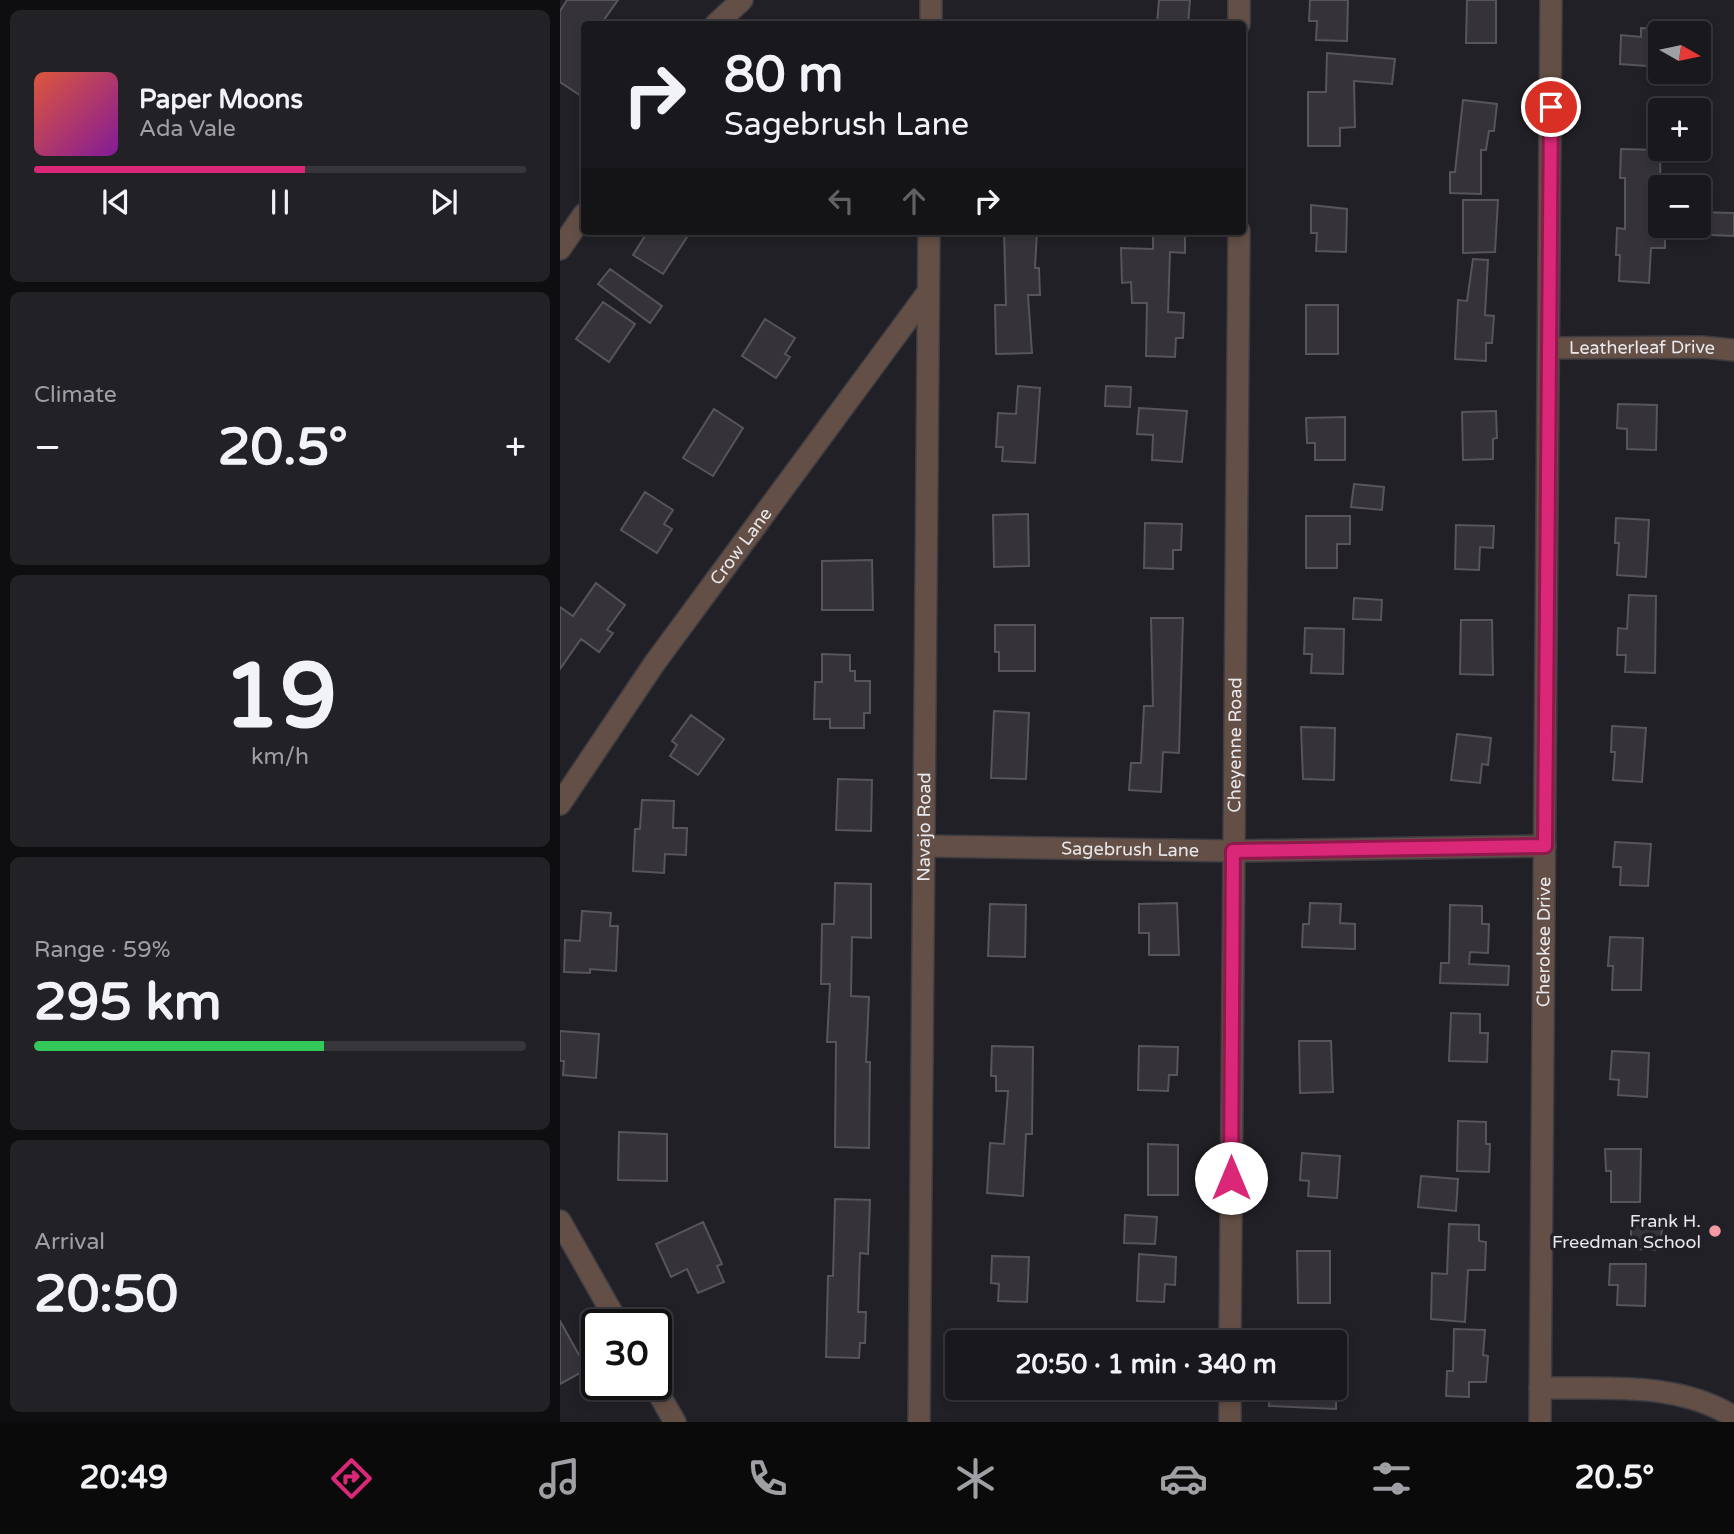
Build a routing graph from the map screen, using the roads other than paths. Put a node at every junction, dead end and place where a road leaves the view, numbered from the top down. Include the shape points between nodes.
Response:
1 (742, 0) edge
2 (931, 0) edge
3 (1239, 0) edge
4 (1552, 0) edge
5 (719, 21) edge
6 (931, 21) edge
7 (1239, 21) edge
8 (581, 218) edge
9 (929, 235) edge
10 (1238, 235) edge
11 (560, 249) edge
12 (928, 292) junction
13 (1549, 348) junction
14 (1734, 349) edge
15 (560, 804) edge
16 (924, 846) junction
17 (1545, 846) junction
18 (1233, 851) junction
19 (560, 1221) edge
20 (610, 1309) edge
21 (1230, 1330) edge
22 (1540, 1388) junction
23 (662, 1400) edge
24 (1230, 1400) edge
25 (1734, 1417) edge
26 (675, 1422) edge
27 (919, 1422) edge
28 (1230, 1422) edge
29 (1540, 1422) edge

1 - 5 street
2 - 6 street
3 - 7 street
4 - 13 street, Cherokee Drive
8 - 11 street
9 - 12 street, Navajo Road
10 - 18 street, Cheyenne Road
12 - 15 street, Crow Lane via 654,664
12 - 16 street, Navajo Road
13 - 14 street, Leatherleaf Drive
13 - 17 street, Cherokee Drive
16 - 18 street, Sagebrush Lane
16 - 27 street, Navajo Road
17 - 18 street, Sagebrush Lane
17 - 22 street, Cherokee Drive
18 - 21 street, Cheyenne Road
19 - 20 street
22 - 25 street via 1655,1390 1707,1404
22 - 29 street, Cherokee Drive
23 - 26 street
24 - 28 street

